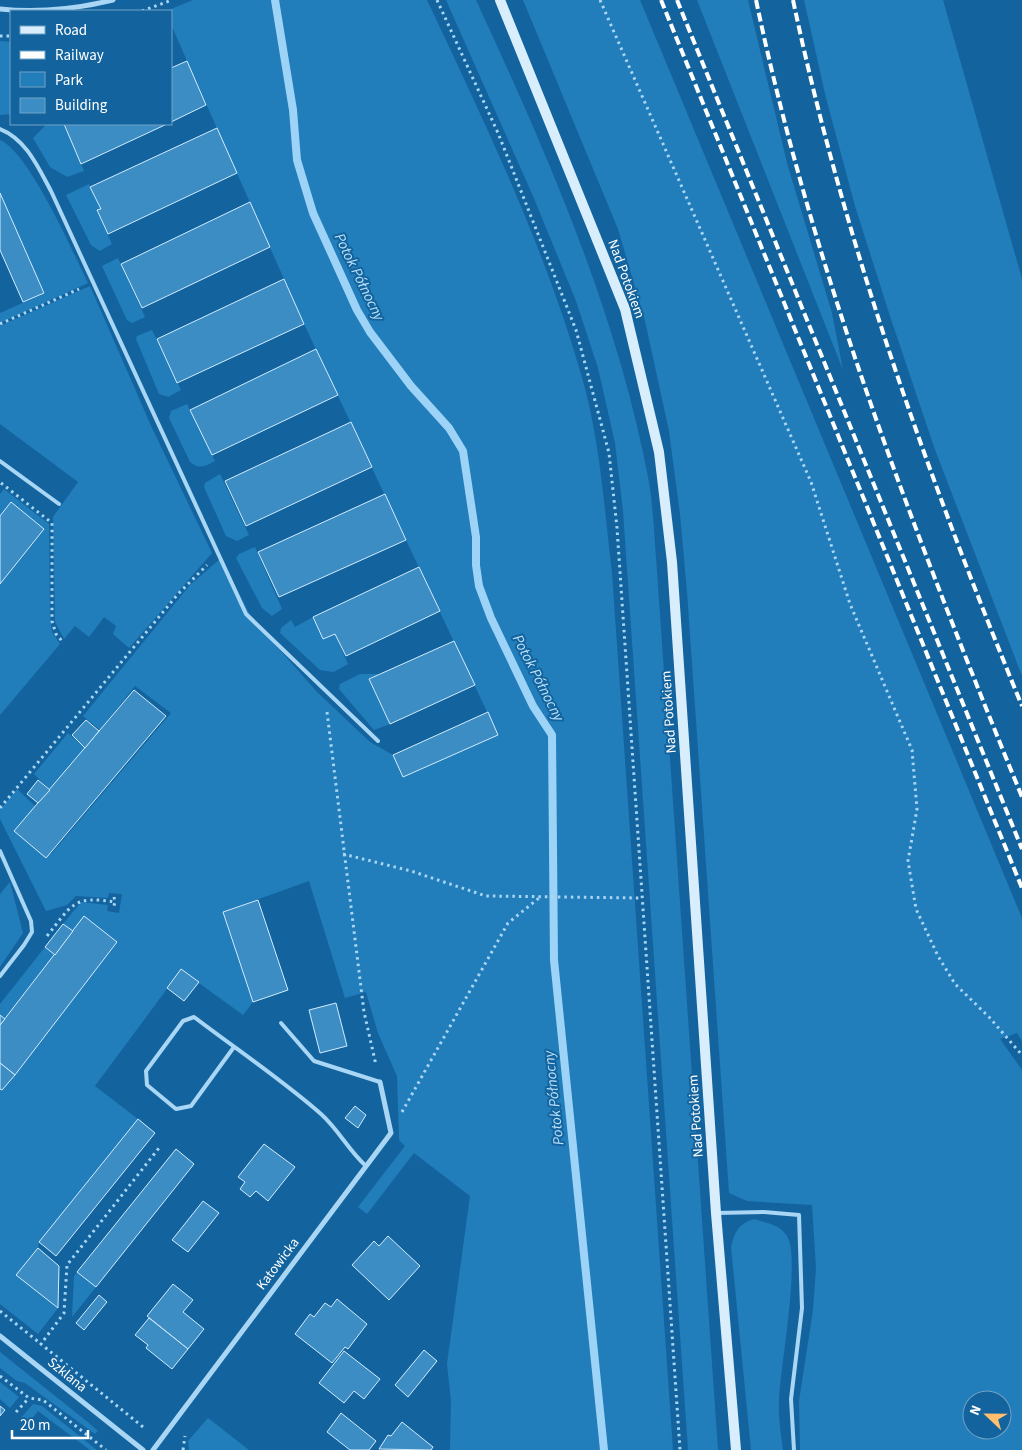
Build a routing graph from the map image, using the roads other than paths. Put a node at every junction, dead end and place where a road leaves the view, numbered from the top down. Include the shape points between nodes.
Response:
1 (113, 0) edge
2 (500, 0) edge
3 (0, 9) edge
4 (0, 129) edge
5 (0, 461) edge
6 (59, 504) dead end
7 (378, 741) dead end
8 (0, 850) edge
9 (0, 976) edge
10 (281, 1023) dead end
11 (234, 1047) junction
12 (380, 1082) joint
13 (366, 1166) junction
14 (716, 1213) junction
15 (0, 1336) edge
16 (143, 1450) edge
17 (153, 1450) edge
18 (736, 1450) edge
19 (794, 1450) edge

1 - 3 street via 50,10
2 - 14 main road, Nad Potokiem via 625,309 659,452 674,591
4 - 7 lane via 12,133 40,171 246,614
5 - 6 lane
8 - 9 lane via 32,921 32,932
10 - 12 lane via 314,1061
11 - 11 lane via 194,1017 182,1021 146,1071 147,1085 176,1109 191,1106
11 - 13 lane via 323,1115 352,1154
12 - 13 street, Katowicka via 391,1133
13 - 17 street, Katowicka
14 - 18 main road, Nad Potokiem
14 - 19 lane via 799,1215 802,1308 791,1399
15 - 16 street, Szklana

